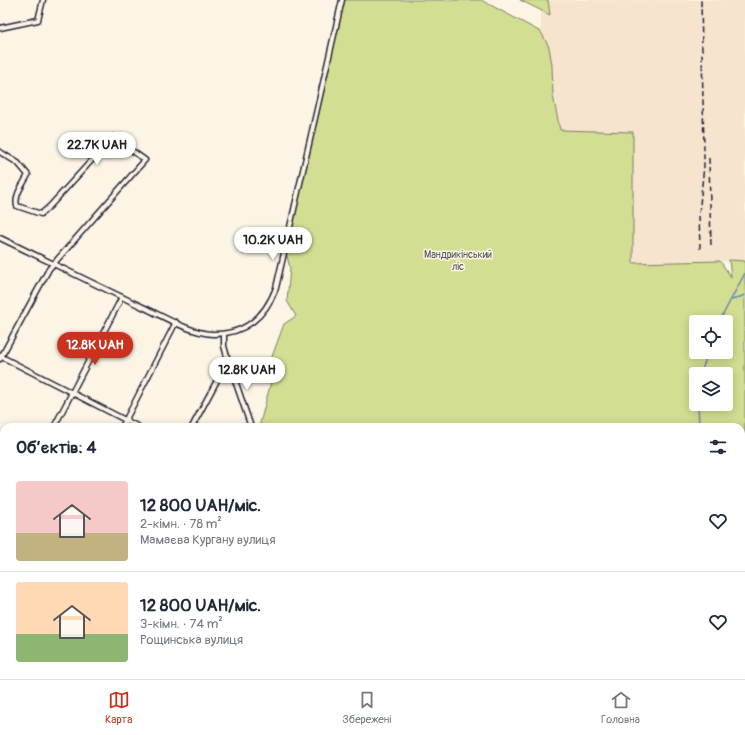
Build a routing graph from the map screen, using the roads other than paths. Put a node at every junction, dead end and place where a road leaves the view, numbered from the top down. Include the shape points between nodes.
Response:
1 (43, 0) edge
2 (342, 0) edge
3 (0, 28) edge
4 (0, 152) edge
5 (0, 238) edge
6 (54, 264) junction
7 (122, 297) junction
8 (176, 322) junction
9 (224, 334) junction
10 (0, 357) edge
11 (228, 360) junction
12 (72, 392) junction
13 (126, 420) junction
14 (56, 423) edge
15 (124, 423) edge
16 (132, 423) edge
17 (194, 423) edge
18 (250, 423) edge

1 - 3 street via 38,20
2 - 9 street via 272,298 259,317 243,329
4 - 6 street via 18,163 28,175 17,195 17,206 41,214 113,137 145,160
5 - 6 street
6 - 7 street
6 - 10 street
7 - 8 street
7 - 12 street
8 - 9 street via 200,332
8 - 13 street
9 - 11 street
10 - 12 street
11 - 17 street
11 - 18 street
12 - 13 street
12 - 14 street
13 - 15 street
13 - 16 street

